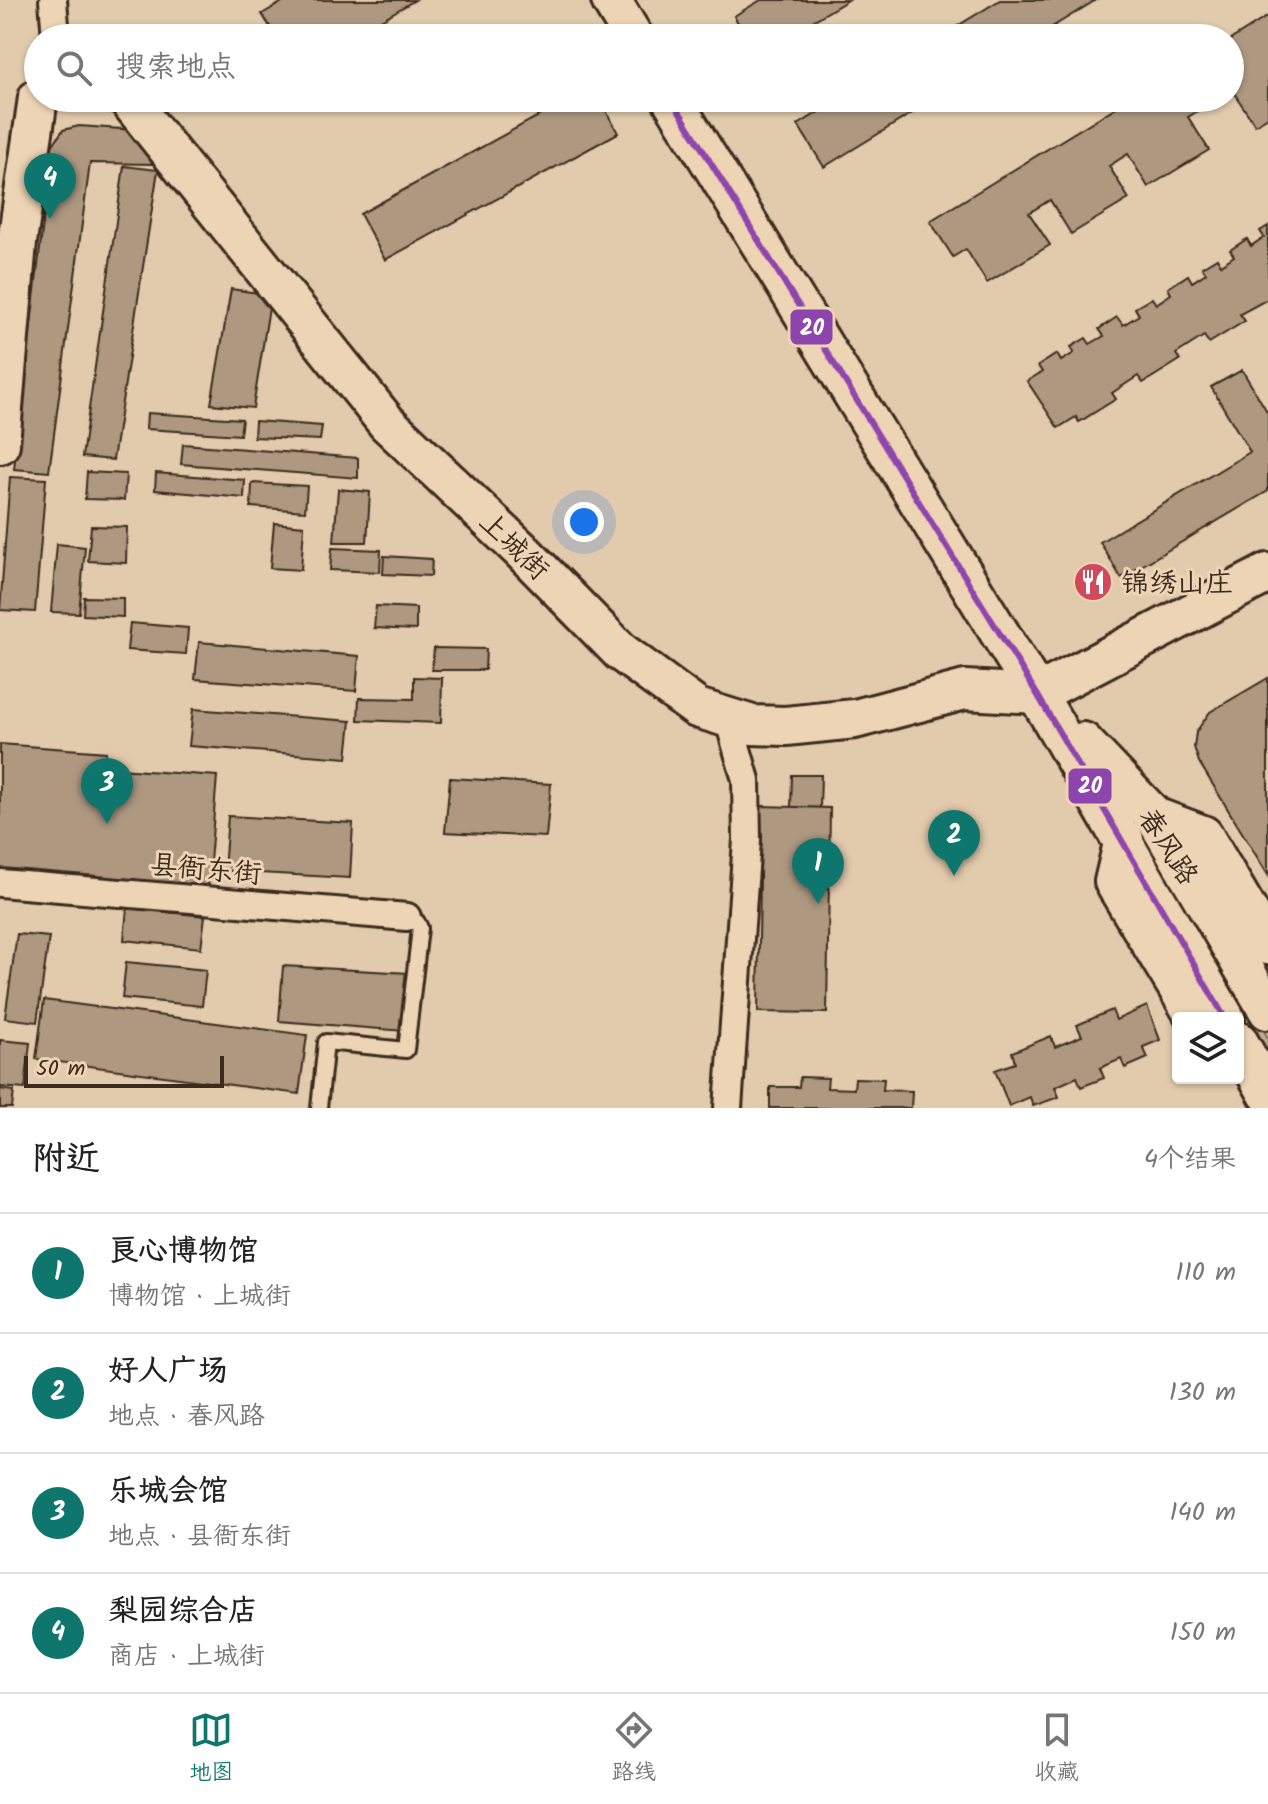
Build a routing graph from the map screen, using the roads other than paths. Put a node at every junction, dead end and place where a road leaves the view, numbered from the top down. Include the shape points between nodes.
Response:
1 (53, 0) edge
2 (611, 0) edge
3 (55, 24) edge
4 (626, 24) edge
5 (35, 112) edge
6 (138, 112) edge
7 (680, 112) edge
8 (9, 240) edge
9 (0, 444) edge
10 (1268, 573) edge
11 (1037, 694) junction
12 (728, 718) junction
13 (1155, 817) junction
14 (1124, 839) junction
15 (0, 883) edge
16 (407, 917) joint
17 (1268, 945) edge
18 (1268, 1010) edge
19 (1192, 1012) edge
20 (1222, 1012) edge
21 (1244, 1052) edge
22 (1236, 1084) edge
23 (1268, 1094) edge
24 (319, 1108) edge
25 (728, 1108) edge
26 (1250, 1108) edge

1 - 3 street
2 - 4 main road
5 - 8 main road
6 - 12 main road, 上城街 via 387,423 621,652 697,708
7 - 11 main road
8 - 9 main road
10 - 11 main road
11 - 12 main road, 上城街 via 965,690 855,719 786,726
11 - 13 main road, 春风路
11 - 14 main road, 春风路
12 - 25 street via 746,780 747,840
13 - 17 main road via 1203,835
13 - 18 main road, 春风路
14 - 19 main road via 1114,882
14 - 20 main road, 春风路
15 - 16 street, 县衙东街
16 - 24 lane via 420,928 406,1050 326,1042
21 - 23 main road
22 - 26 main road

